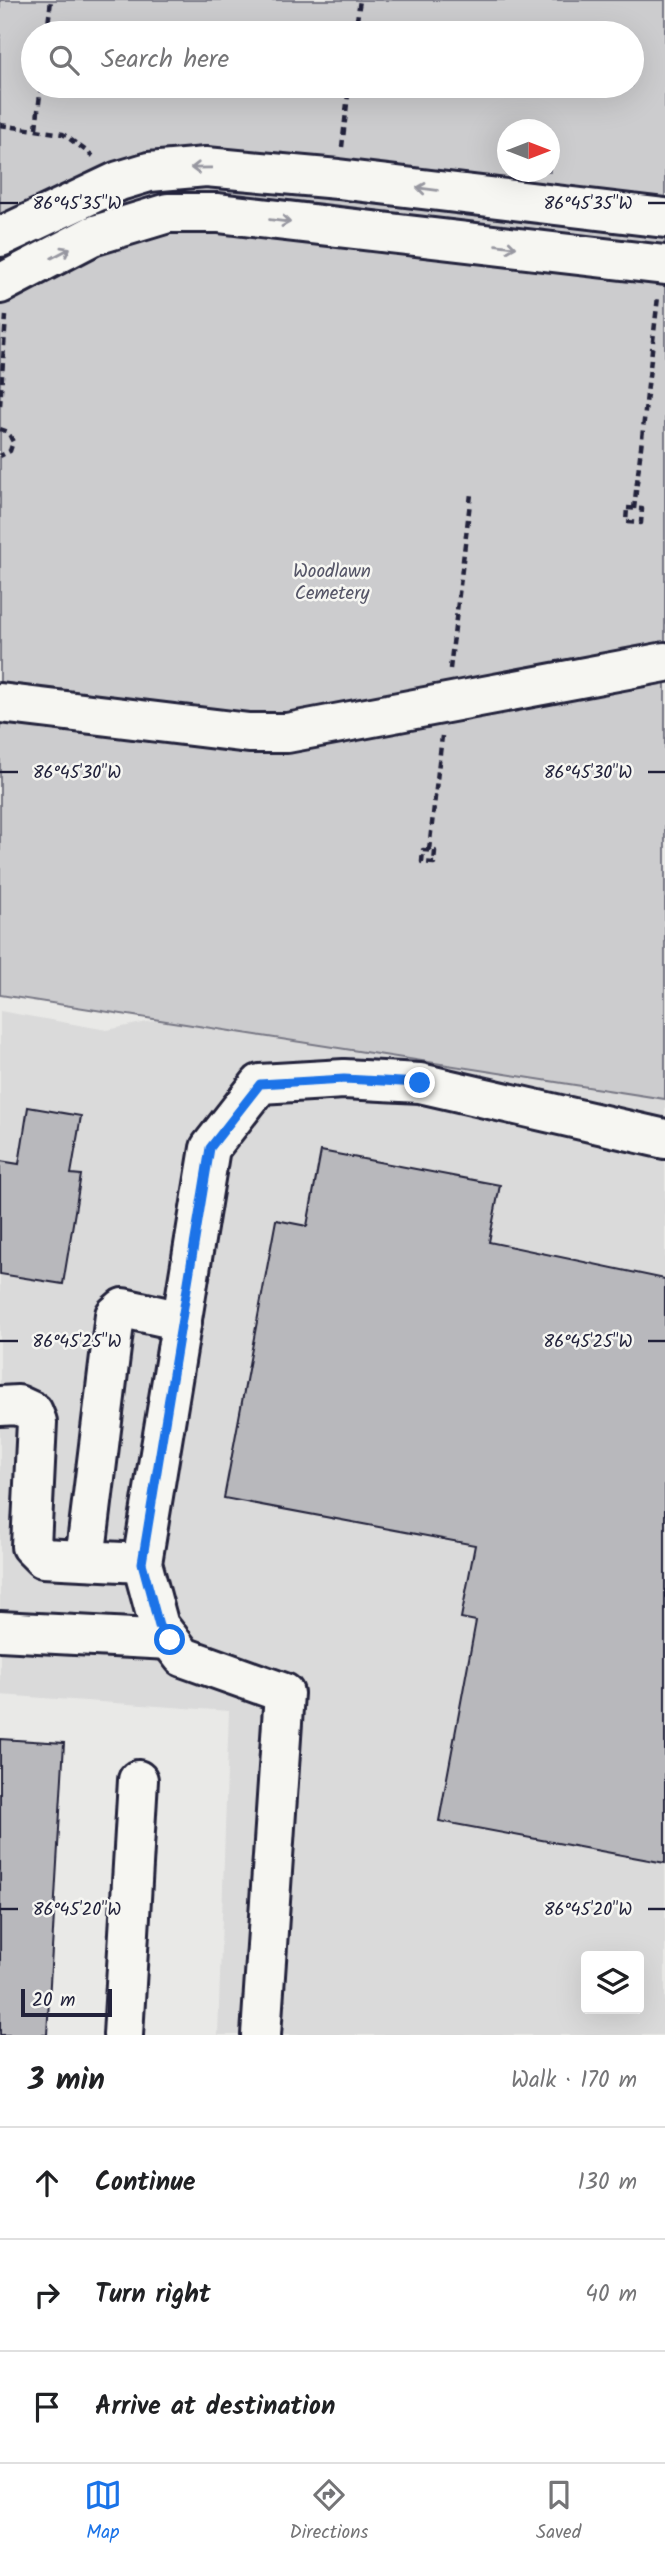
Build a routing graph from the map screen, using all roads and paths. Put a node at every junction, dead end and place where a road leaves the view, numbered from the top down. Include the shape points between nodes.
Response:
1 (51, 0) edge
2 (359, 0) edge
3 (48, 21) edge
4 (356, 21) edge
5 (40, 98) edge
6 (348, 98) edge
7 (0, 125) edge
8 (36, 128) junction
9 (338, 179) junction
10 (119, 181) junction
11 (665, 218) edge
12 (0, 237) edge
13 (663, 264) edge
14 (4, 282) edge
15 (0, 406) edge
16 (0, 429) edge
17 (0, 456) edge
18 (634, 509) junction
19 (665, 662) edge
20 (0, 703) edge
21 (665, 1139) edge
22 (182, 1321) junction
23 (0, 1406) edge
24 (85, 1560) junction
25 (142, 1563) junction
26 (0, 1631) edge
27 (170, 1640) junction
28 (138, 1780) dead end
29 (123, 2035) edge
30 (261, 2035) edge

1 - 3 path
2 - 4 path
5 - 8 path
6 - 9 path
7 - 8 path
8 - 10 path via 77,141
9 -> 10 lane via 206,167 149,172
11 -> 9 lane
10 - 12 lane
14 -> 13 lane via 93,236 168,213 218,214
13 - 18 path
14 - 15 path
16 - 17 path via 8,432 13,442 10,451
18 - 18 path via 627,508 626,522 640,523 642,509
19 - 20 lane via 287,733 249,733
21 - 22 lane via 420,1083 344,1079 260,1084 210,1148
22 - 24 lane via 123,1308 115,1315
22 - 25 lane
23 - 24 lane via 18,1405 33,1412 37,1422 31,1546 43,1558
24 - 25 lane
25 - 27 lane via 159,1626
26 - 27 lane
27 - 30 lane via 183,1657 284,1693
28 - 29 lane

